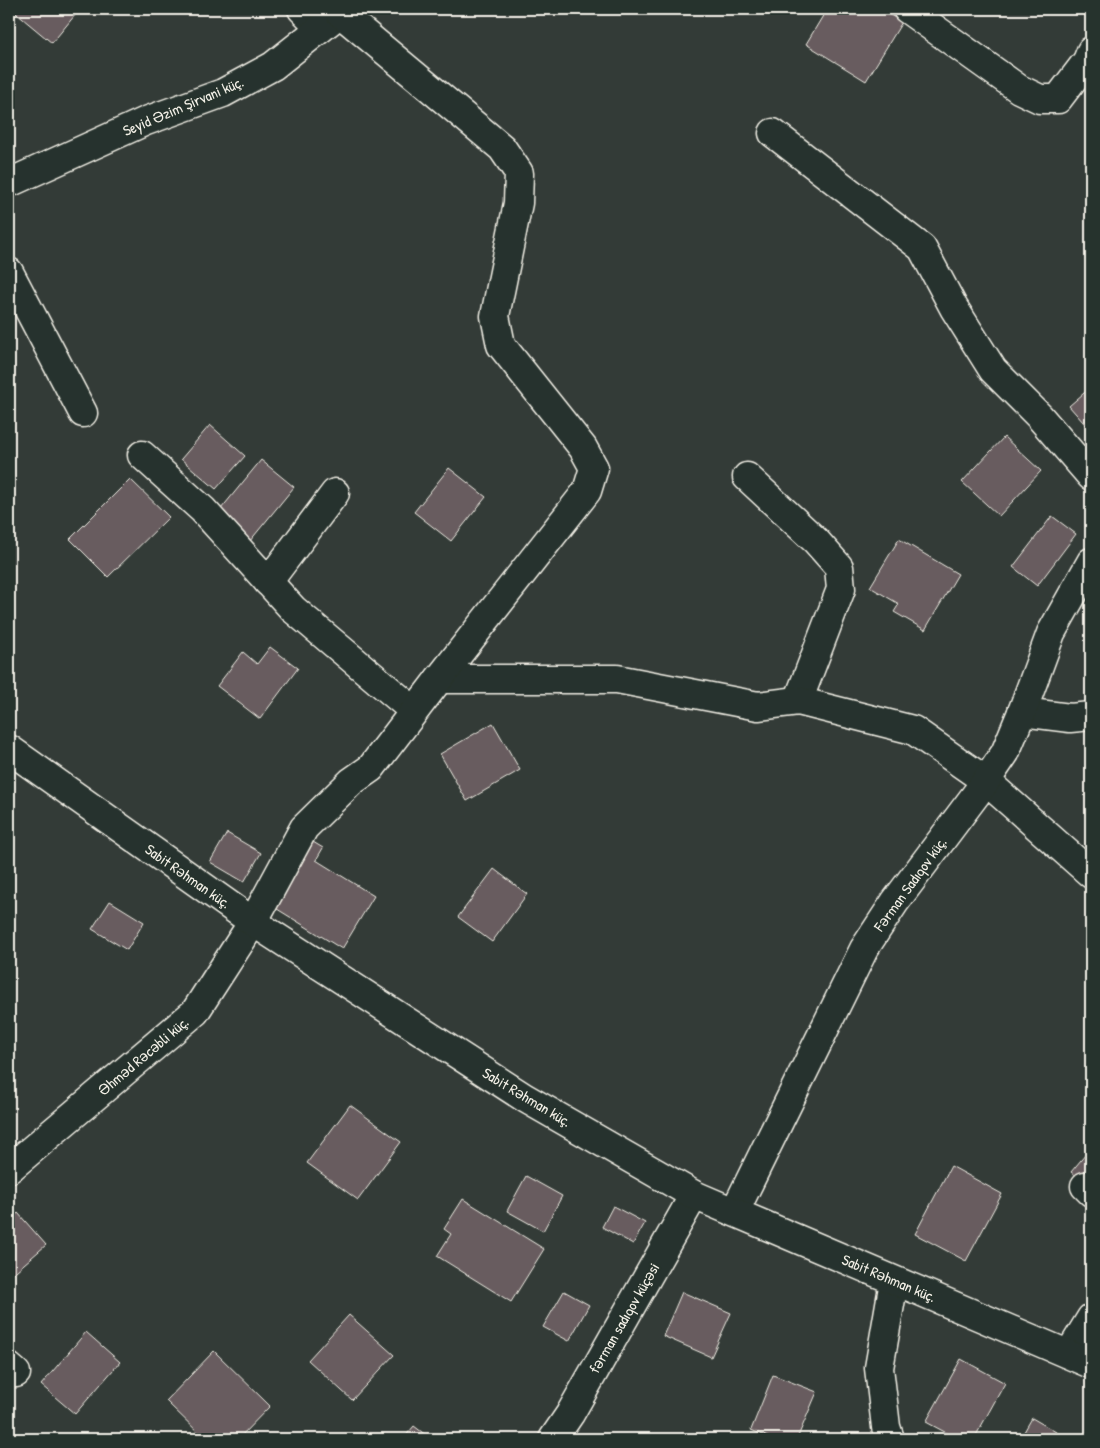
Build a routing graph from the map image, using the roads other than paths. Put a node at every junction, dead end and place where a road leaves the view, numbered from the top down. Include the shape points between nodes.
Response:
1 (302, 9) edge
2 (907, 9) edge
3 (336, 17) edge
4 (1091, 51) edge
5 (773, 133) dead end
6 (9, 184) edge
7 (9, 272) edge
8 (84, 413) dead end
9 (142, 455) dead end
10 (1091, 476) edge
11 (747, 477) dead end
12 (335, 493) dead end
13 (1091, 562) edge
14 (268, 582) junction
15 (439, 679) junction
16 (798, 701) junction
17 (414, 711) junction
18 (1022, 712) junction
19 (1091, 716) edge
20 (9, 749) edge
21 (986, 781) junction
22 (1091, 874) edge
23 (252, 922) junction
24 (9, 1169) edge
25 (694, 1195) junction
26 (735, 1211) junction
27 (894, 1280) junction
28 (1091, 1318) edge
29 (1080, 1359) edge
30 (553, 1439) edge
31 (890, 1439) edge

1 - 3 street
2 - 4 street via 1019,89 1040,99 1058,99
3 - 6 street, Seyid Əzim Şirvani küç. via 273,66 223,93 146,121
3 - 15 street, Əhməd Rəcəbli küç. via 502,148 519,173 518,203 495,316 501,345 583,448 594,468 587,491
5 - 10 street via 922,248 954,308 994,370 1040,416
7 - 8 street
9 - 14 street via 203,510
11 - 16 street via 816,541 839,567 840,589
12 - 14 street
13 - 18 street, Fərman Sadıqov küç. via 1051,633
14 - 17 street via 293,609
15 - 16 street via 617,679 758,706
15 - 17 street, Əhməd Rəcəbli küç.
16 - 21 street via 913,730
17 - 23 street, Əhməd Rəcəbli küç. via 371,768 351,782 304,828
18 - 19 street via 1070,718
18 - 21 street, Fərman Sadıqov küç. via 1005,753
20 - 23 street, Sabit Rəhman küç.
21 - 22 street
21 - 26 street, Fərman Sadıqov küç. via 894,902 864,949
23 - 24 street, Əhməd Rəcəbli küç. via 195,1012
23 - 25 street, Sabit Rəhman küç. via 525,1098
25 - 26 street, Sabit Rəhman küç.
25 - 30 street, fərman sadıqov küçəsi
26 - 27 street, Sabit Rəhman küç.
27 - 29 street, Sabit Rəhman küç.
27 - 31 street via 879,1368
28 - 29 street

